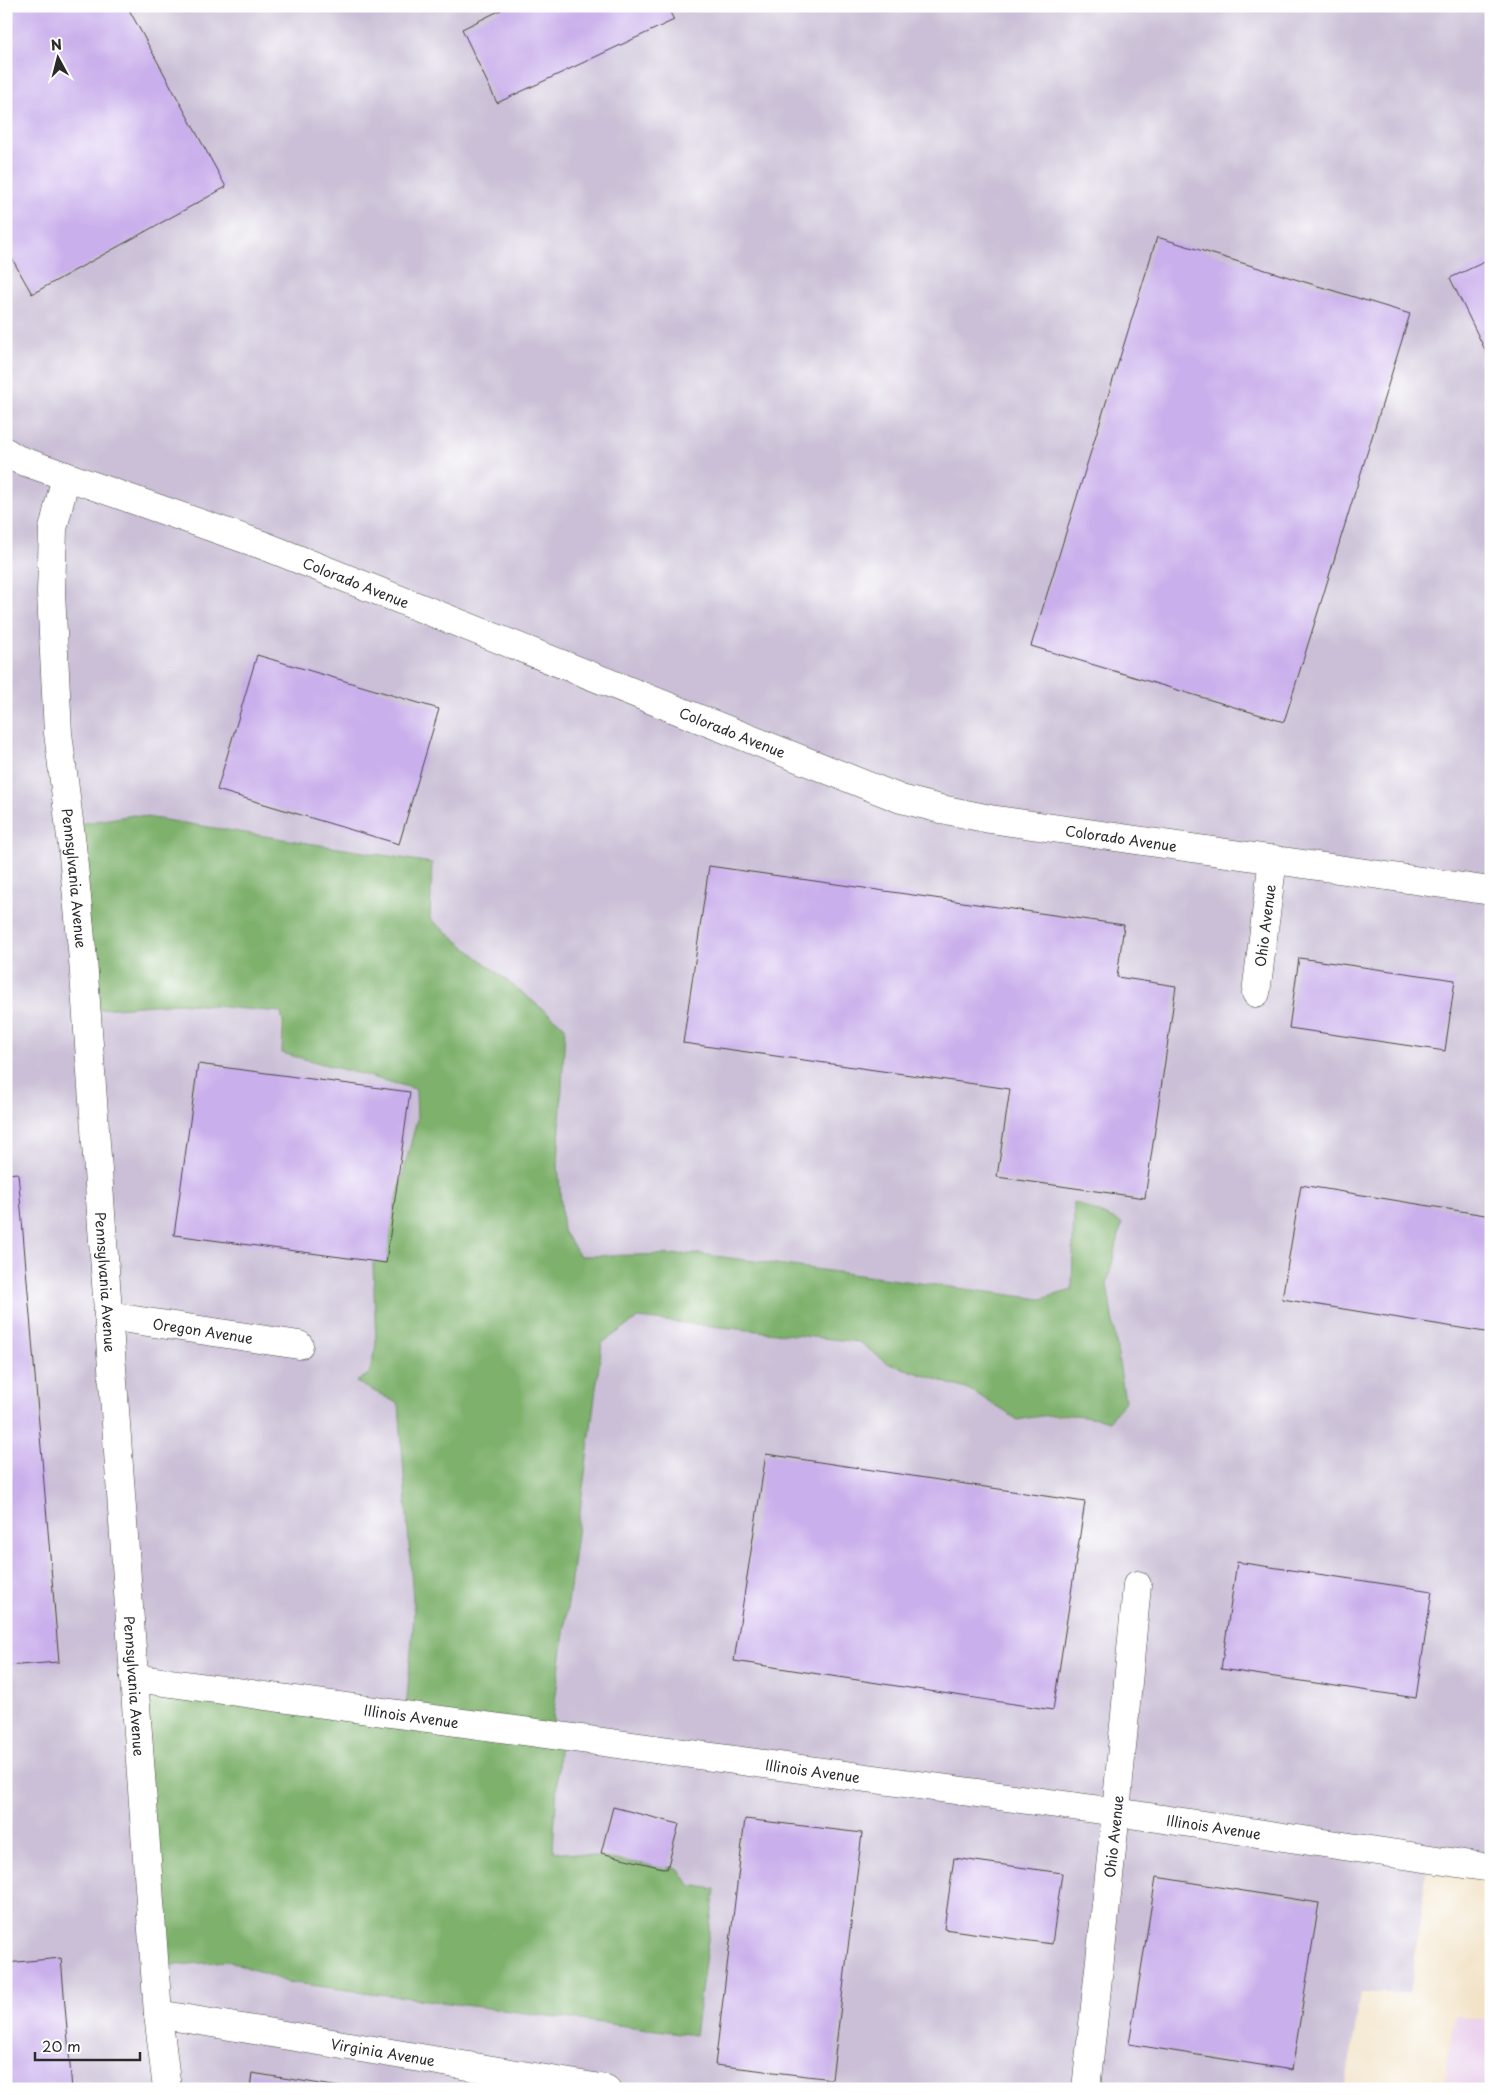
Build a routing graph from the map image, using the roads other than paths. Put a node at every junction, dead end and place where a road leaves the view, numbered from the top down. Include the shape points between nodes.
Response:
1 (6, 452) edge
2 (66, 476) junction
3 (1273, 859) junction
4 (1491, 890) edge
5 (1256, 992) dead end
6 (108, 1316) junction
7 (299, 1345) dead end
8 (1137, 1585) dead end
9 (134, 1678) junction
10 (1116, 1812) junction
11 (1491, 1868) edge
12 (158, 2014) junction
13 (167, 2089) edge
14 (606, 2089) edge
15 (1086, 2089) edge

1 - 2 street, Colorado Avenue
2 - 3 street, Colorado Avenue via 301,560 901,798 990,819
2 - 6 street, Pennsylvania Avenue via 54,529 51,593 58,733 83,960
3 - 4 street, Colorado Avenue
3 - 5 street, Ohio Avenue
6 - 7 street, Oregon Avenue
6 - 9 street, Pennsylvania Avenue
8 - 10 street, Ohio Avenue
9 - 10 street, Illinois Avenue
9 - 12 street, Pennsylvania Avenue
10 - 11 street, Illinois Avenue
10 - 15 street, Ohio Avenue
12 - 13 street, Pennsylvania Avenue
12 - 14 street, Virginia Avenue

